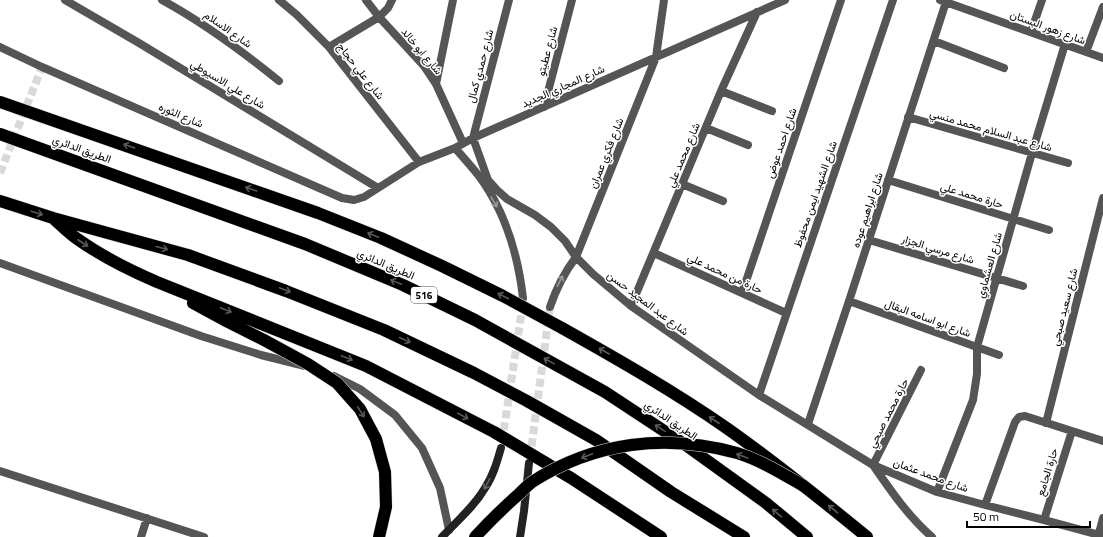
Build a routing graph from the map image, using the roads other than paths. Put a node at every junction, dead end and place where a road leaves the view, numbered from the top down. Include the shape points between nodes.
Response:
1 (65, 0) edge
2 (162, 0) edge
3 (279, 0) edge
4 (366, 0) edge
5 (392, 0) edge
6 (454, 0) edge
7 (509, 0) edge
8 (572, 0) edge
9 (664, 0) edge
10 (785, 0) edge
11 (841, 0) edge
12 (893, 0) edge
13 (1042, 0) edge
14 (942, 1) edge
15 (1103, 7) edge
16 (757, 12) junction
17 (379, 17) junction
18 (1031, 32) junction
19 (934, 41) junction
20 (1065, 44) junction
21 (0, 47) edge
22 (329, 47) junction
23 (1086, 52) junction
24 (656, 57) junction
25 (1103, 58) edge
26 (1004, 68) dead end
27 (279, 81) dead end
28 (436, 84) junction
29 (722, 91) junction
30 (0, 102) edge
31 (544, 107) junction
32 (772, 111) dead end
33 (908, 118) junction
34 (706, 128) junction
35 (0, 134) edge
36 (472, 138) junction
37 (463, 143) junction
38 (748, 145) dead end
39 (455, 148) junction
40 (1032, 153) junction
41 (419, 162) junction
42 (1068, 163) dead end
43 (888, 180) junction
44 (682, 184) junction
45 (378, 188) junction
46 (1103, 198) edge
47 (354, 200) joint
48 (0, 201) edge
49 (723, 201) dead end
50 (53, 218) junction
51 (1013, 219) junction
52 (1049, 230) dead end
53 (869, 240) junction
54 (654, 253) junction
55 (576, 257) junction
56 (0, 263) edge
57 (997, 278) junction
58 (157, 282) junction
59 (1023, 286) dead end
60 (742, 293) junction
61 (523, 298) tunnel mouth
62 (849, 301) junction
63 (631, 306) junction
64 (550, 307) tunnel mouth
65 (786, 313) junction
66 (977, 347) junction
67 (999, 355) dead end
68 (921, 370) dead end
69 (759, 395) junction
70 (1046, 422) junction
71 (808, 424) junction
72 (1072, 431) junction
73 (1103, 441) edge
74 (502, 448) tunnel mouth
75 (529, 463) tunnel mouth
76 (874, 465) junction
77 (0, 471) edge
78 (802, 484) junction
79 (937, 492) junction
80 (985, 506) junction
81 (147, 518) junction
82 (1103, 518) edge
83 (1044, 520) junction
84 (449, 530) junction
85 (1100, 536) edge
86 (141, 537) edge
87 (204, 537) edge
88 (379, 537) edge
89 (442, 537) edge
90 (475, 537) edge
91 (520, 537) edge
92 (661, 537) edge
93 (744, 537) edge
94 (807, 537) edge
95 (868, 537) edge
96 (932, 537) edge

1 - 45 street, شارع علي الاسيوطي
2 - 27 street, شارع الاسلام via 232,44
3 - 22 street, شارع علي حجاج
4 - 17 street, شارع ابو خالد
5 - 17 street
6 - 28 street
7 - 36 street, شارع حمدي كمال
8 - 31 street, شارع عطيتو
9 - 24 street, شارع فكري عمران
10 - 16 street, شارع المجاري الجديد
11 - 60 street, شارع احمد عوض
12 - 65 street, شارع الشهيد ايمن محفوظ
13 - 18 street
14 - 18 street, شارع زهور البستان
14 - 19 street, شارع ابراهيم عوده
15 - 23 street
16 - 24 street, شارع المجاري الجديد
16 - 29 street, شارع محمد علي
17 - 22 street
17 - 28 street, شارع ابو خالد via 424,66
18 - 20 street, شارع زهور البستان
19 - 26 street
19 - 33 street, شارع ابراهيم عوده
20 - 23 street, شارع زهور البستان
20 - 40 street, شارع العشماوي
21 - 47 street, شارع الثوره via 342,198
22 - 41 street, شارع علي حجاج
23 - 25 street, شارع زهور البستان
24 - 31 street, شارع المجاري الجديد
24 - 55 street, شارع فكري عمران
28 - 37 street, شارع ابو خالد
29 - 32 street
29 - 34 street, شارع محمد علي
78 -> 30 highway, bridge via 728,429 618,360 523,306 442,266 318,213
31 - 36 street, شارع المجاري الجديد
33 - 40 street, شارع عبد السلام محمد منسي
33 - 43 street, شارع ابراهيم عوده
34 - 38 street
34 - 44 street, شارع محمد علي
94 -> 35 highway, الطريق الدائري / 516 via 766,503 687,446 605,392 462,314 403,285 305,244
36 - 37 street, شارع المجاري الجديد
36 - 55 street, شارع عبد المجيد حسن via 488,180 507,199 551,227
37 - 39 street, شارع المجاري الجديد
39 - 41 street, شارع المجاري الجديد
39 -> 61 street via 479,176 498,208 512,243
40 - 42 street, شارع عبد السلام محمد منسي
40 - 51 street, شارع العشماوي
41 - 45 street, شارع المجاري الجديد
43 - 51 street, حارة محمد علي
43 - 53 street, شارع ابراهيم عوده
44 - 49 street
44 - 54 street, شارع محمد علي
45 - 47 street, شارع المجاري الجديد
46 - 70 street, شارع سعيد صبحي
48 -> 50 highway
50 -> 58 highway via 75,238
50 -> 93 highway via 188,255 286,290 384,330 528,400 596,440 671,492
51 - 52 street, حارة محمد علي
51 - 57 street, شارع العشماوي
53 - 57 street, شارع مرسي الجزار
53 - 62 street, شارع ابراهيم عوده
54 - 60 street, حارة من محمد علي
54 - 63 street, شارع محمد علي
55 - 63 street, شارع عبد المجيد حسن
64 -> 55 street, شارع فكري عمران via 560,281
56 - 84 street via 261,355 322,370 360,389 394,415 422,448 440,488
57 - 59 street, شارع مرسي الجزار
57 - 66 street, شارع العشماوي
58 -> 88 highway, bridge via 308,364 337,383 360,409 376,439 385,472 386,507
58 -> 92 highway via 373,369 494,432 571,478
60 - 65 street, حارة من محمد علي
62 - 66 street, شارع ابو اسامه البقال
62 - 71 street, شارع ابراهيم عوده
63 - 69 street, شارع عبد المجيد حسن
65 - 69 street, شارع الشهيد ايمن محفوظ
66 - 67 street, شارع ابو اسامه البقال
66 - 79 street, شارع العشماوي via 977,374 973,400
68 - 76 street, حارة محمد صبحي
69 - 71 street, شارع عبد المجيد حسن
70 - 72 street
70 - 80 street via 1024,416 1015,422
71 - 76 street, شارع محمد عثمان
72 - 73 street
72 - 83 street, حارة الجامع
74 -> 84 street via 485,488
75 - 91 street
76 - 79 street, شارع محمد عثمان
76 - 96 street via 896,498 919,526
77 - 81 street
78 -> 90 highway, bridge via 771,467 738,454 702,445 667,442 631,445 596,452 562,465 531,483
95 -> 78 highway
79 - 80 street, شارع محمد عثمان
80 - 83 street, شارع محمد عثمان
81 - 86 street
81 - 87 street
82 - 85 street
83 - 85 street, شارع محمد عثمان
84 - 89 street

